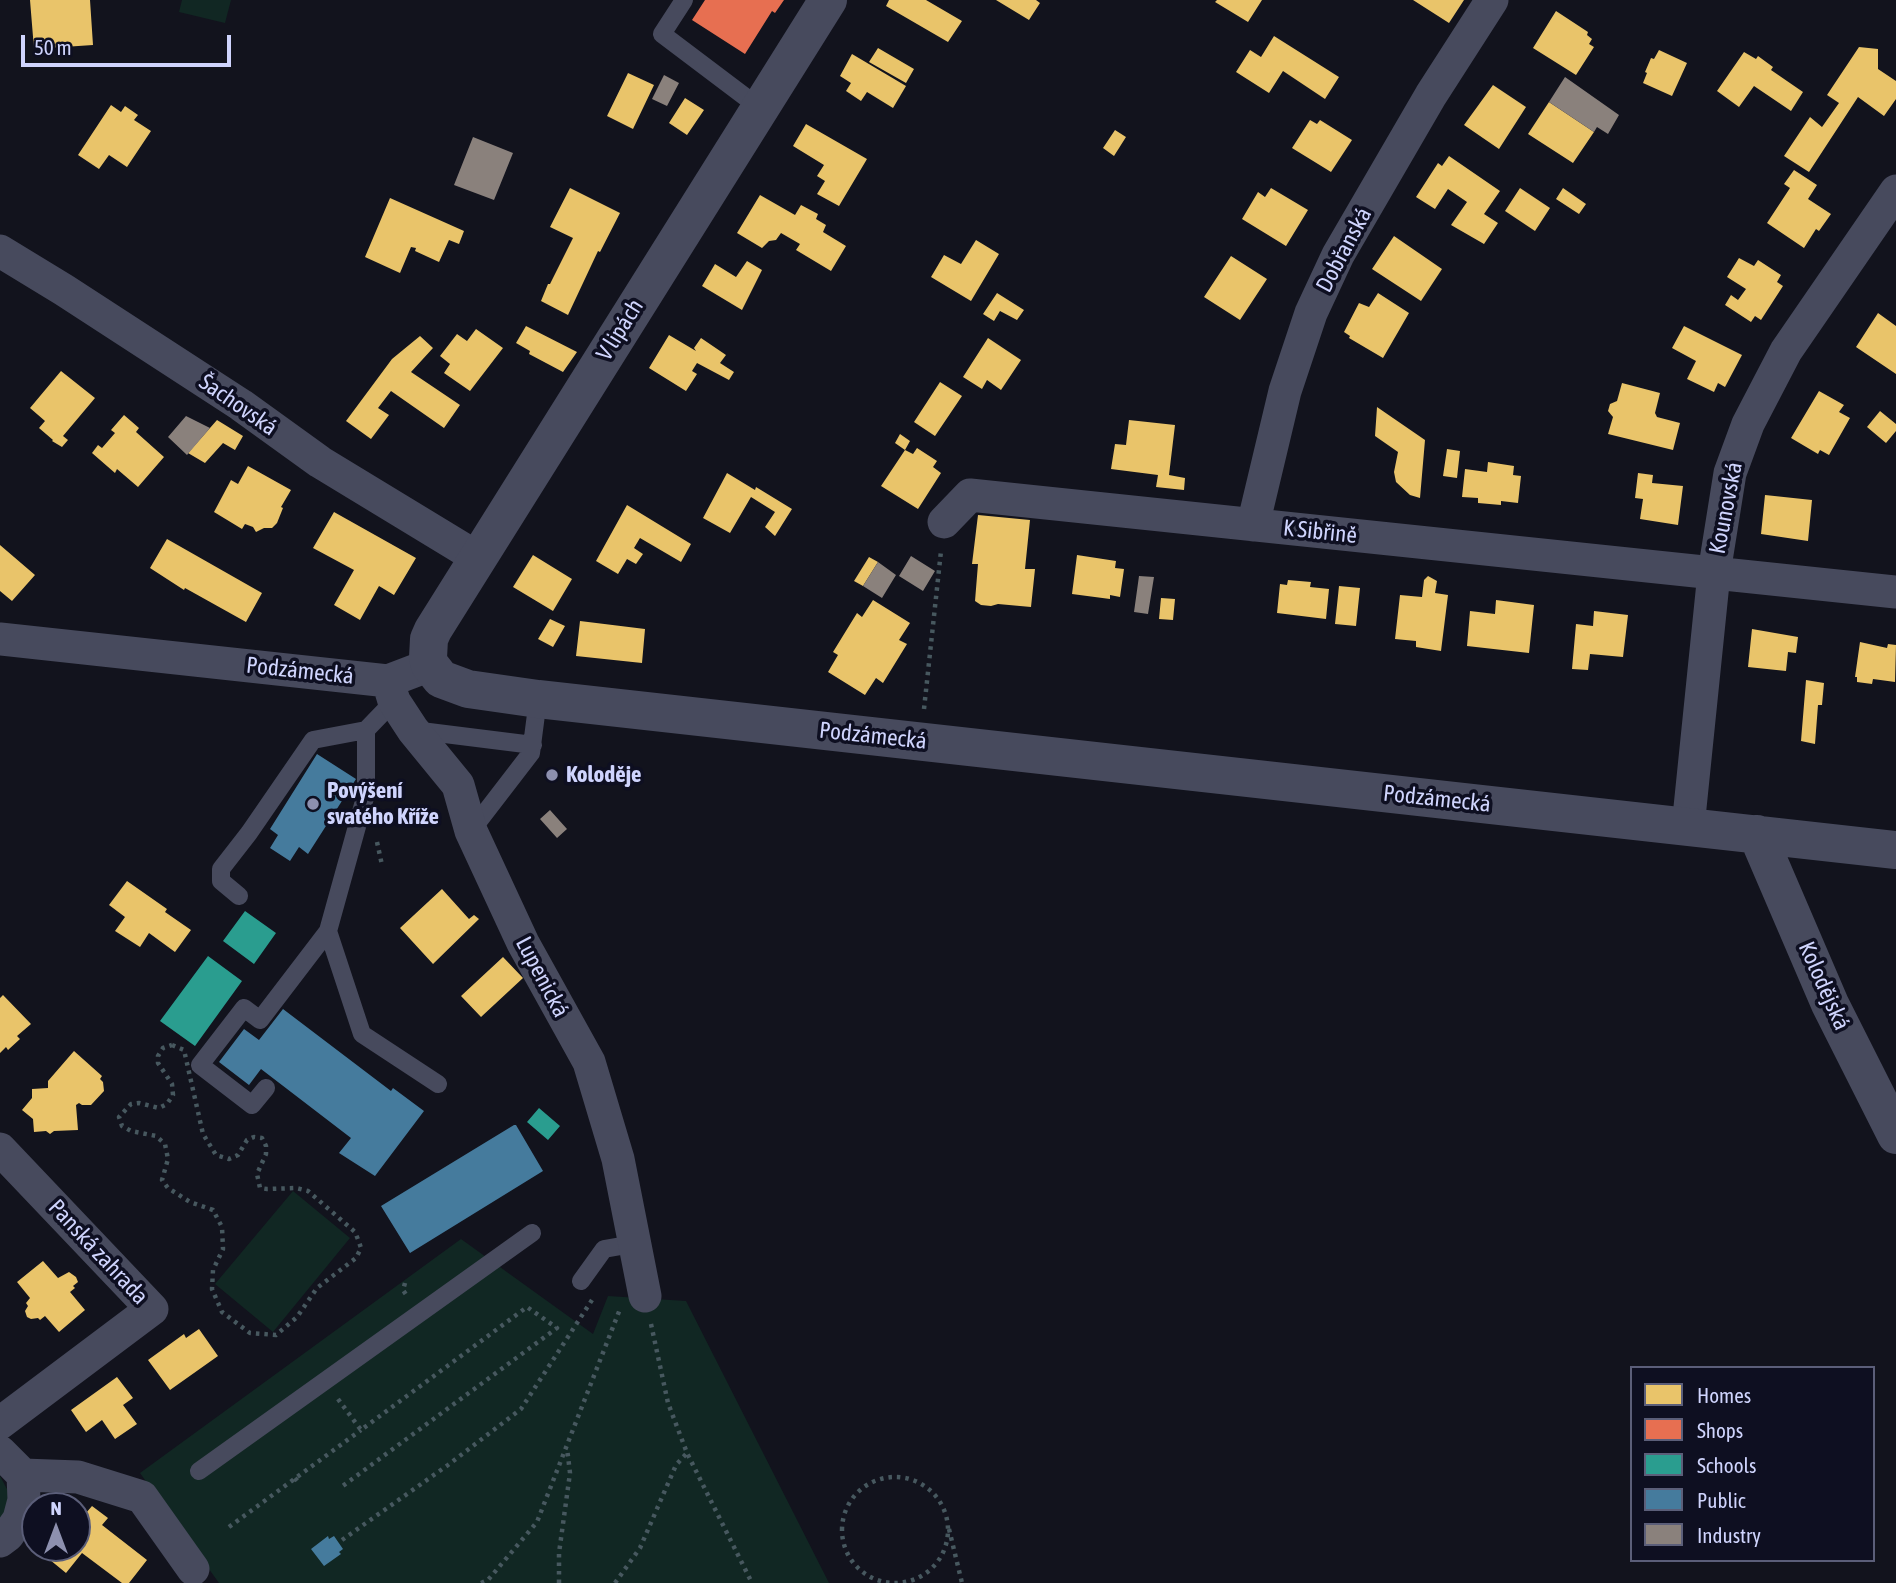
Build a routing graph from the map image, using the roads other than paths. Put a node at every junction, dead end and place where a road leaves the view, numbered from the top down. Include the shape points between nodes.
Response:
1 (684, 0) edge
2 (828, 0) edge
3 (1492, 0) edge
4 (760, 108) junction
5 (1896, 191) edge
6 (0, 251) edge
7 (944, 522) road end
8 (1253, 525) junction
9 (478, 558) junction
10 (1714, 573) junction
11 (1896, 592) edge
12 (0, 639) edge
13 (430, 665) junction
14 (391, 691) junction
15 (537, 699) junction
16 (366, 730) junction
17 (413, 730) junction
18 (533, 745) junction
19 (1688, 827) junction
20 (471, 831) junction
21 (1757, 834) junction
22 (1896, 850) edge
23 (239, 896) dead end
24 (328, 931) junction
25 (438, 1084) dead end
26 (266, 1088) dead end
27 (1896, 1135) edge
28 (0, 1149) edge
29 (532, 1233) dead end
30 (634, 1240) junction
31 (580, 1281) dead end
32 (633, 1298) road end
33 (0, 1423) edge
34 (11, 1463) edge
35 (200, 1471) dead end
36 (0, 1541) edge
37 (193, 1569) dead end

1 - 4 lane via 662,34
2 - 4 street, V lipách
3 - 8 street, Dobřanská via 1431,95 1338,256 1311,313 1285,391
4 - 9 street, V lipách
5 - 10 street, Kounovská via 1786,351 1748,424 1730,473
6 - 9 street, Šachovská via 320,461
7 - 8 street, K Sibřině via 970,495
8 - 10 street, K Sibřině
9 - 13 street, V lipách via 433,630 427,651
10 - 11 street, K Sibřině
10 - 19 street, Kounovská
12 - 14 street, Podzámecká
13 - 14 street, Podzámecká
13 - 15 street, Podzámecká via 452,684
14 - 16 lane
14 - 17 street, Lupenická
15 - 18 lane
15 - 19 street, Podzámecká
16 - 23 lane via 313,740 221,869 221,881
16 - 24 lane via 366,794
17 - 18 lane
17 - 20 street, Lupenická via 458,785
18 - 20 lane
19 - 21 street, Podzámecká
20 - 30 street, Lupenická via 523,943 589,1062 618,1159
21 - 22 street, Podzámecká
21 - 27 street, Kolodějská via 1830,1004
24 - 25 lane via 362,1034
24 - 26 lane via 260,1020 244,1008 200,1065 252,1105
28 - 33 street, Panská zahrada via 152,1309
29 - 35 lane
30 - 31 lane via 604,1249
30 - 32 street, Lupenická
34 - 36 street via 24,1500 19,1519
34 - 37 street via 142,1497

